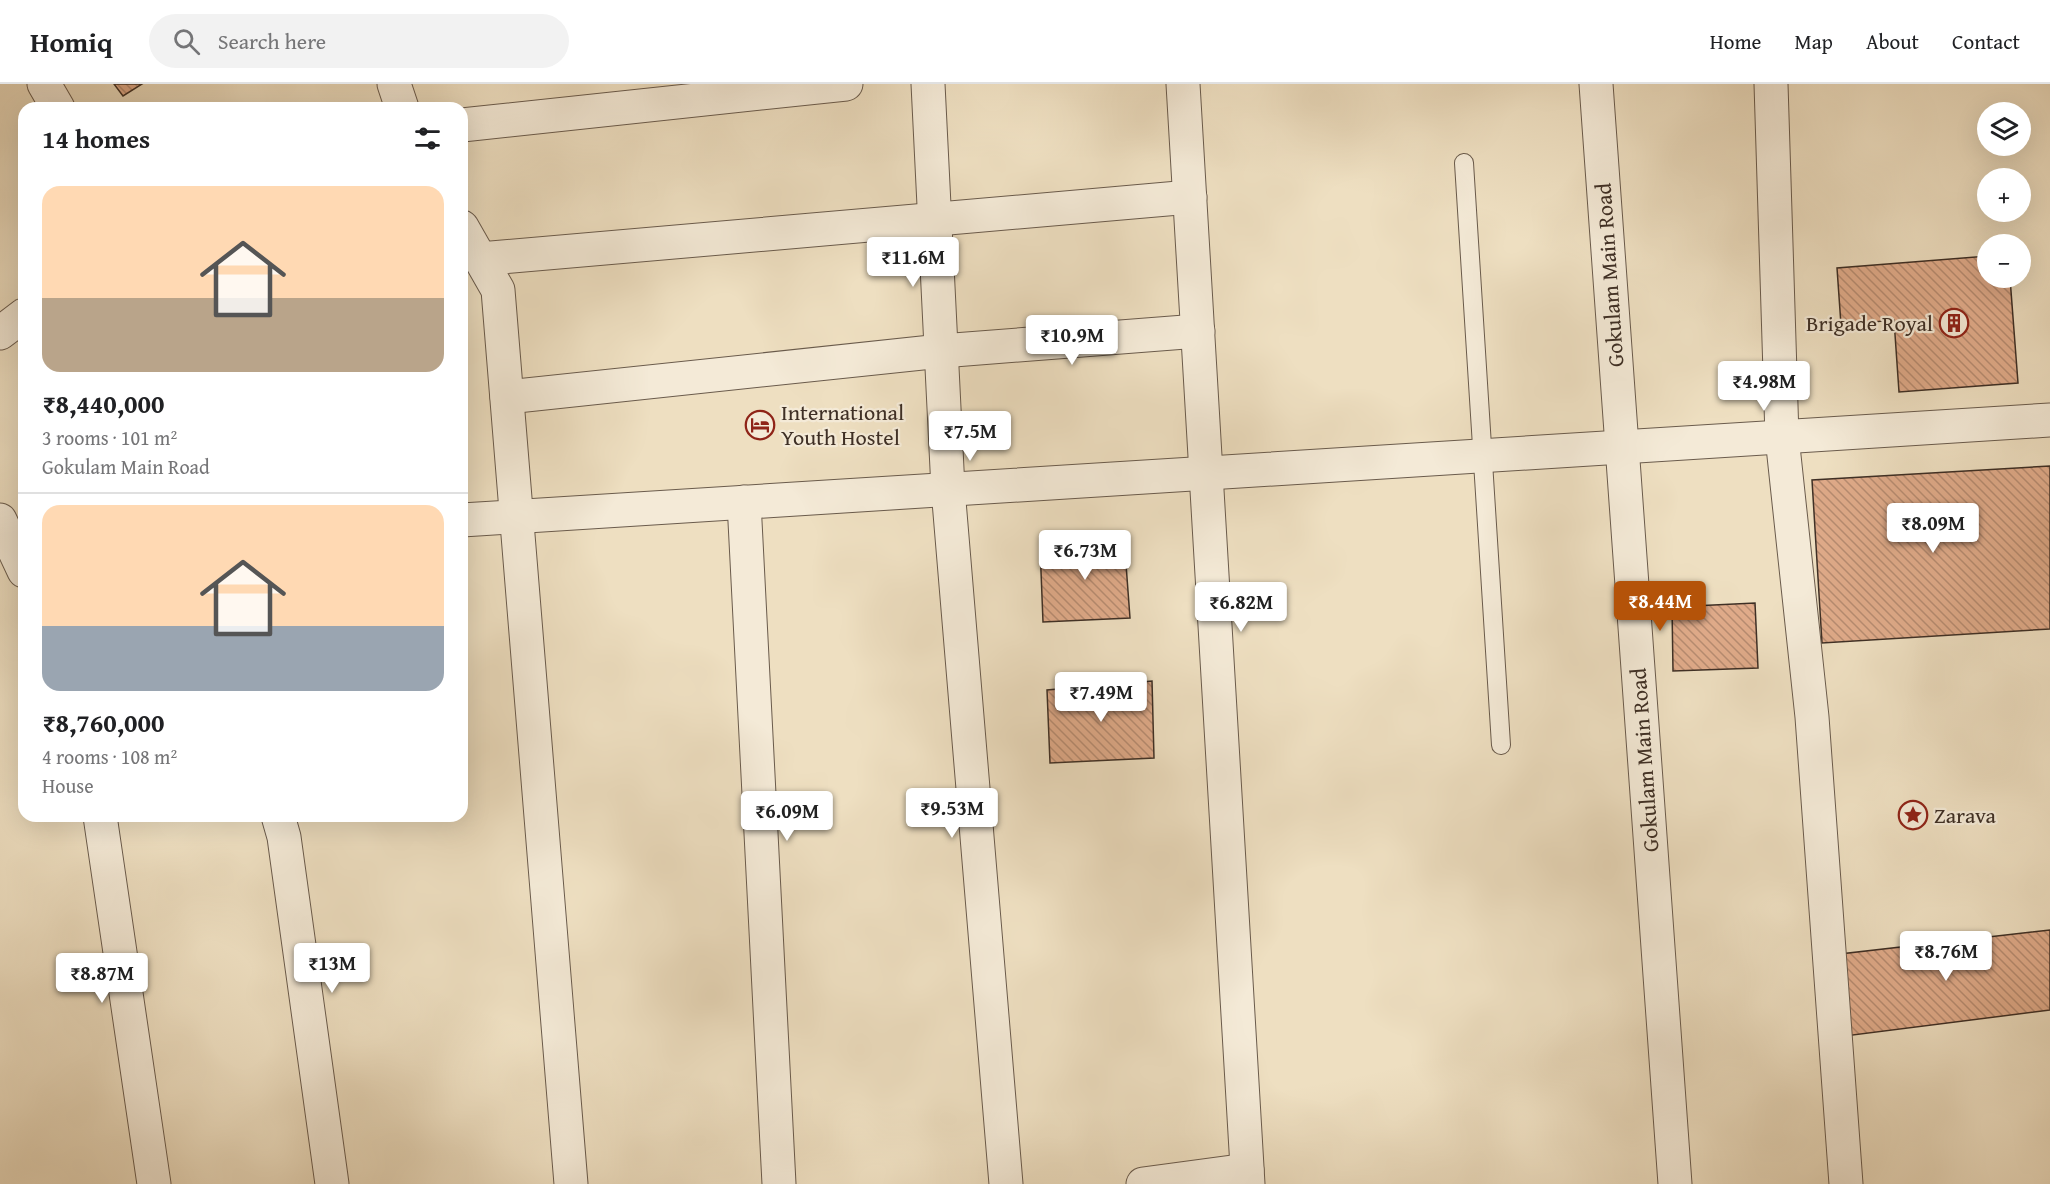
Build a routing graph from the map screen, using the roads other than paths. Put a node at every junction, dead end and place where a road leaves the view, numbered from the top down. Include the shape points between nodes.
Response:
1 (44, 84) edge
2 (394, 84) edge
3 (846, 84) edge
4 (928, 84) edge
5 (1183, 84) edge
6 (1596, 84) edge
7 (1771, 84) edge
8 (54, 102) edge
9 (400, 102) edge
10 (468, 124) edge
11 (1464, 163) dead end
12 (1190, 198) junction
13 (935, 219) junction
14 (468, 238) edge
15 (480, 259) junction
16 (18, 320) edge
17 (1198, 331) junction
18 (0, 333) edge
19 (942, 351) junction
20 (507, 397) junction
21 (2050, 420) edge
22 (1782, 437) junction
23 (1621, 446) junction
24 (1482, 455) junction
25 (1206, 473) junction
26 (948, 489) junction
27 (744, 502) junction
28 (517, 516) junction
29 (0, 520) edge
30 (468, 520) edge
31 (18, 558) edge
32 (1501, 746) dead end
33 (101, 822) edge
34 (280, 822) edge
35 (1247, 1177) edge
36 (154, 1184) edge
37 (332, 1184) edge
38 (571, 1184) edge
39 (779, 1184) edge
40 (1006, 1184) edge
41 (1143, 1184) edge
42 (1675, 1184) edge
43 (1846, 1184) edge

1 - 8 street
2 - 9 street
3 - 10 street
4 - 13 street
5 - 12 street
6 - 23 street, Gokulam Main Road
7 - 22 street
11 - 24 lane
12 - 13 street
12 - 17 street
13 - 15 street
13 - 19 street
14 - 15 street
15 - 20 street via 498,290
16 - 18 street
17 - 19 street
17 - 25 street
19 - 20 street
19 - 26 street
20 - 28 street
21 - 22 street
22 - 23 street
22 - 43 street via 1812,717
23 - 24 street
23 - 42 street, Gokulam Main Road
24 - 25 street
24 - 32 lane
25 - 26 street
25 - 35 street
26 - 27 street
26 - 40 street
27 - 28 street
27 - 39 street
28 - 30 street
28 - 38 street
29 - 31 street
33 - 36 street
34 - 37 street
35 - 41 street

